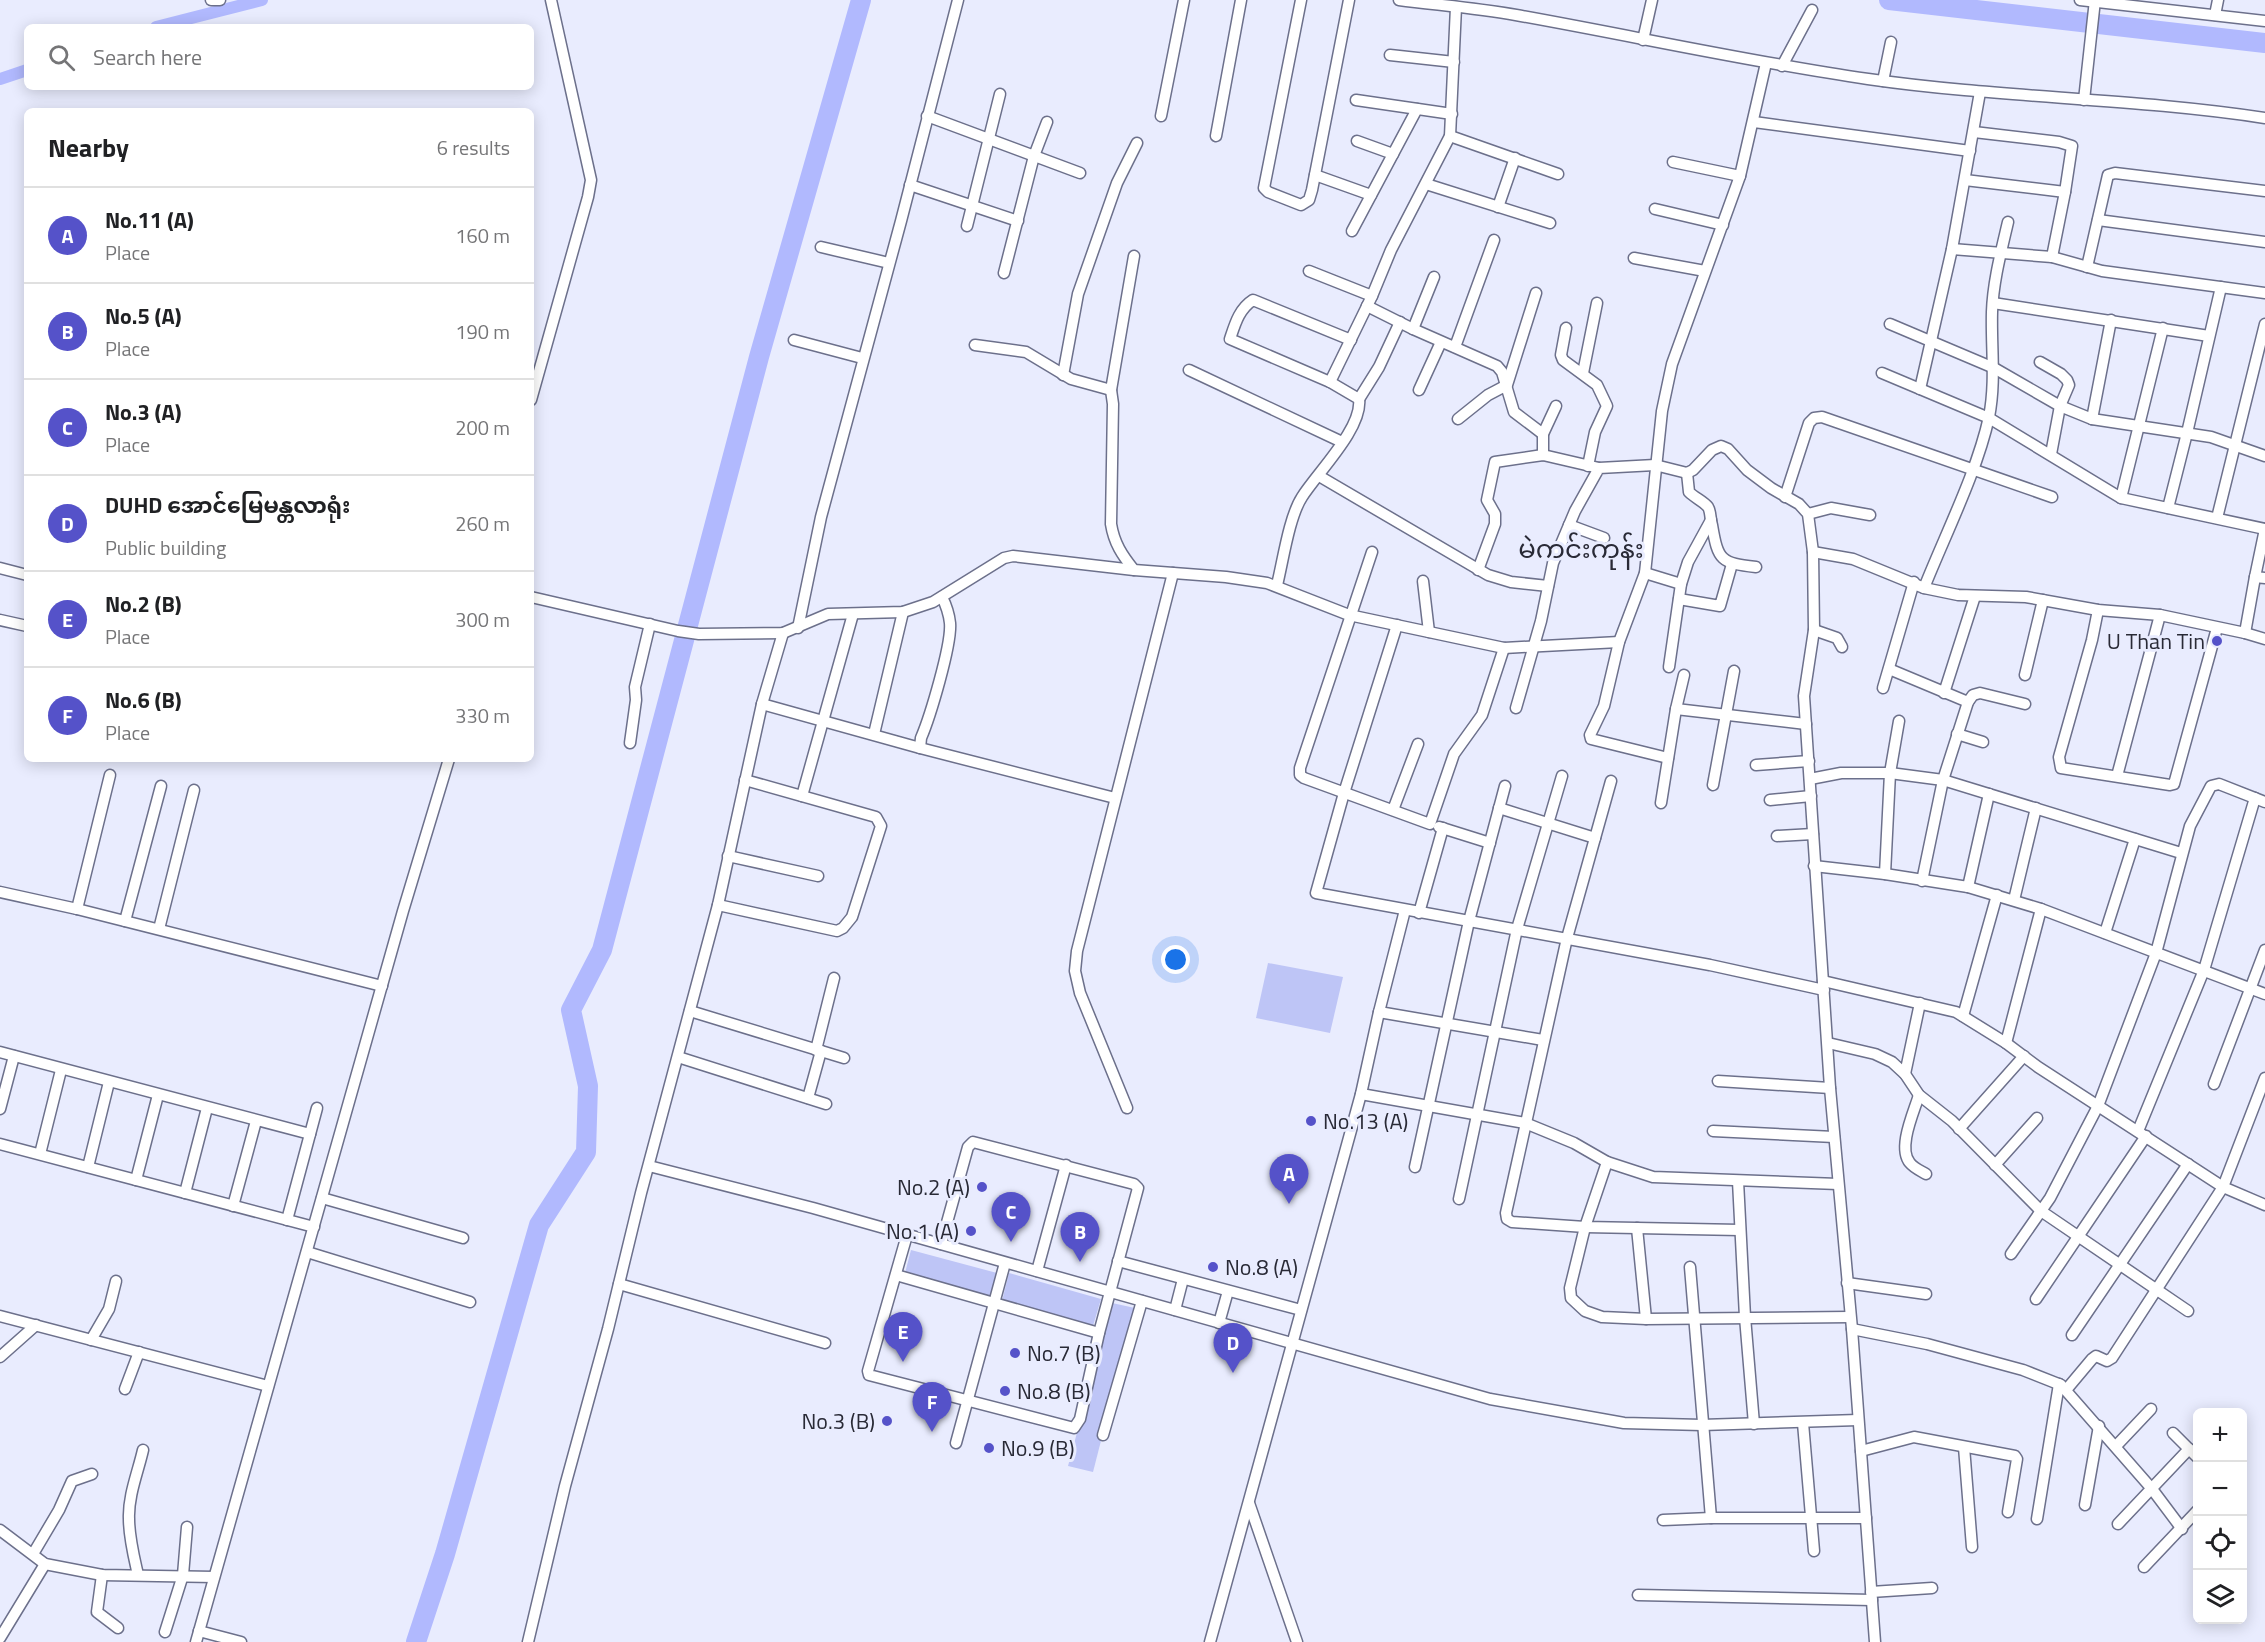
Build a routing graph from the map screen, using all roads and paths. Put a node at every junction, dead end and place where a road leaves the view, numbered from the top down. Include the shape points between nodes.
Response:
1 (211, 0) edge
2 (220, 0) edge
3 (551, 0) edge
4 (957, 0) edge
5 (1184, 0) edge
6 (1241, 0) edge
7 (1301, 0) edge
8 (1349, 0) edge
9 (1399, 0) edge
10 (1652, 0) edge
11 (2080, 0) edge
12 (2218, 0) edge
13 (2095, 1) edge
14 (2165, 5) edge
15 (1456, 8) junction
16 (1812, 10) dead end
17 (2215, 15) junction
18 (2265, 21) edge
19 (1643, 40) junction
20 (1892, 42) dead end
21 (1390, 55) dead end
22 (1454, 62) junction
23 (1766, 63) junction
24 (1782, 66) junction
25 (1883, 81) junction
26 (1980, 92) junction
27 (1000, 94) dead end
28 (1356, 100) dead end
29 (2084, 100) junction
30 (1417, 109) junction
31 (1452, 114) junction
32 (927, 116) junction
33 (1161, 116) dead end
34 (2265, 118) edge
35 (1047, 122) dead end
36 (1754, 122) junction
37 (1974, 132) junction
38 (1216, 136) dead end
39 (1450, 136) junction
40 (989, 139) junction
41 (1357, 141) dead end
42 (1137, 143) dead end
43 (1970, 151) junction
44 (1393, 154) junction
45 (1034, 156) junction
46 (1515, 158) junction
47 (1673, 162) dead end
48 (1080, 173) dead end
49 (1558, 174) dead end
50 (1315, 175) junction
51 (1740, 176) junction
52 (1965, 180) junction
53 (1426, 184) junction
54 (910, 185) junction
55 (2265, 191) edge
56 (2065, 192) junction
57 (1371, 195) junction
58 (972, 206) junction
59 (1498, 207) junction
60 (1655, 209) dead end
61 (2098, 220) junction
62 (1018, 221) junction
63 (2008, 222) dead end
64 (1550, 223) dead end
65 (967, 225) dead end
66 (1723, 225) junction
67 (1352, 231) dead end
68 (1494, 240) dead end
69 (2265, 242) edge
70 (821, 247) dead end
71 (1952, 249) junction
72 (2001, 254) junction
73 (1134, 256) dead end
74 (2052, 256) junction
75 (1634, 258) dead end
76 (889, 263) junction
77 (2087, 267) junction
78 (1309, 271) dead end
79 (1705, 271) junction
80 (1004, 273) dead end
81 (1434, 277) dead end
82 (2220, 287) junction
83 (1536, 293) dead end
84 (2265, 293) edge
85 (1369, 301) junction
86 (1597, 303) dead end
87 (1993, 303) junction
88 (2111, 320) junction
89 (1400, 322) junction
90 (1890, 324) dead end
91 (2265, 324) edge
92 (1566, 328) dead end
93 (2163, 328) junction
94 (1413, 329) junction
95 (2210, 336) junction
96 (794, 340) dead end
97 (1351, 340) junction
98 (1930, 341) junction
99 (1441, 342) junction
100 (975, 345) dead end
101 (1455, 347) junction
102 (862, 358) junction
103 (2261, 360) edge
104 (2040, 362) dead end
105 (1994, 368) junction
106 (1189, 370) dead end
107 (1583, 373) junction
108 (1882, 373) dead end
109 (1063, 375) junction
110 (1330, 382) junction
111 (1507, 385) junction
112 (534, 389) edge
113 (1920, 389) junction
114 (1111, 390) junction
115 (1419, 390) dead end
116 (1359, 399) junction
117 (1556, 406) dead end
118 (2060, 406) junction
119 (1989, 418) junction
120 (1458, 419) dead end
121 (2092, 419) junction
122 (2139, 427) junction
123 (2187, 433) junction
124 (1543, 434) junction
125 (1342, 442) junction
126 (2235, 444) junction
127 (2051, 454) junction
128 (1543, 455) junction
129 (2265, 456) edge
130 (1655, 465) junction
131 (1593, 467) junction
132 (1972, 470) junction
133 (1687, 473) junction
134 (1318, 476) junction
135 (1779, 493) junction
136 (2052, 496) dead end
137 (2121, 498) junction
138 (2168, 508) junction
139 (1808, 514) junction
140 (1870, 515) dead end
141 (2217, 518) junction
142 (1711, 520) junction
143 (1569, 525) junction
144 (2265, 529) edge
145 (1604, 538) dead end
146 (1372, 552) dead end
147 (1813, 552) junction
148 (1732, 564) junction
149 (1756, 567) dead end
150 (0, 568) edge
151 (1134, 570) junction
152 (1478, 570) junction
153 (24, 573) edge
154 (1173, 573) junction
155 (1645, 573) junction
156 (2260, 578) edge
157 (1423, 581) dead end
158 (1914, 582) junction
159 (1681, 584) junction
160 (1277, 585) junction
161 (1548, 586) junction
162 (1924, 588) junction
163 (1976, 596) junction
164 (942, 597) junction
165 (534, 598) edge
166 (1679, 599) junction
167 (2043, 600) junction
168 (2098, 610) junction
169 (903, 612) junction
170 (853, 614) junction
171 (1349, 615) junction
172 (2160, 615) junction
173 (0, 620) edge
174 (651, 624) junction
175 (24, 625) edge
176 (1397, 625) junction
177 (798, 628) junction
178 (2217, 628) junction
179 (1814, 630) junction
180 (1429, 632) junction
181 (783, 633) junction
182 (2245, 633) junction
183 (2265, 639) edge
184 (1620, 642) junction
185 (1535, 645) junction
186 (1842, 647) dead end
187 (1504, 648) junction
188 (1669, 667) dead end
189 (1889, 669) junction
190 (1734, 671) dead end
191 (1684, 675) dead end
192 (2025, 675) dead end
193 (1883, 688) dead end
194 (1944, 693) junction
195 (1968, 702) junction
196 (762, 704) junction
197 (2025, 704) dead end
198 (1516, 708) dead end
199 (1676, 710) junction
200 (1725, 715) junction
201 (824, 720) junction
202 (1899, 721) dead end
203 (1806, 724) junction
204 (874, 734) junction
205 (1957, 734) junction
206 (1983, 742) dead end
207 (630, 743) dead end
208 (1418, 744) dead end
209 (920, 748) junction
210 (1668, 758) junction
211 (1809, 761) junction
212 (448, 762) edge
213 (1756, 765) dead end
214 (1890, 773) junction
215 (110, 775) dead end
216 (1562, 776) dead end
217 (2117, 776) junction
218 (1810, 779) junction
219 (745, 780) junction
220 (1943, 780) junction
221 (1611, 781) dead end
222 (1713, 785) dead end
223 (161, 786) dead end
224 (1505, 786) dead end
225 (194, 790) dead end
226 (1344, 793) junction
227 (1989, 794) junction
228 (802, 796) junction
229 (1811, 796) junction
230 (1114, 798) junction
231 (1770, 800) dead end
232 (2260, 800) edge
233 (1661, 803) dead end
234 (1499, 808) junction
235 (2036, 808) junction
236 (1393, 810) junction
237 (1430, 824) junction
238 (1548, 824) junction
239 (1443, 828) junction
240 (1813, 834) junction
241 (1777, 836) dead end
242 (1595, 838) junction
243 (2135, 838) junction
244 (1490, 843) junction
245 (2181, 853) junction
246 (728, 856) junction
247 (1814, 866) junction
248 (1885, 874) junction
249 (818, 876) dead end
250 (1922, 881) junction
251 (1968, 887) junction
252 (0, 892) edge
253 (1997, 895) junction
254 (2014, 900) junction
255 (717, 905) junction
256 (77, 909) junction
257 (2041, 909) junction
258 (1405, 910) junction
259 (1419, 913) junction
260 (125, 921) junction
261 (1469, 921) junction
262 (159, 929) junction
263 (1517, 929) junction
264 (2105, 933) junction
265 (1567, 938) junction
266 (2265, 950) edge
267 (2156, 953) junction
268 (2204, 970) junction
269 (834, 978) dead end
270 (382, 986) junction
271 (1823, 986) junction
272 (2251, 989) junction
273 (2265, 994) edge
274 (1920, 1003) junction
275 (690, 1011) junction
276 (1379, 1012) junction
277 (1963, 1016) junction
278 (1447, 1025) junction
279 (1495, 1032) junction
280 (1543, 1040) junction
281 (1828, 1043) junction
282 (2006, 1043) junction
283 (818, 1051) junction
284 (0, 1052) edge
285 (14, 1056) junction
286 (2024, 1056) junction
287 (678, 1057) junction
288 (844, 1058) dead end
289 (61, 1070) junction
290 (1905, 1074) junction
291 (2265, 1078) edge
292 (1718, 1081) dead end
293 (109, 1082) junction
294 (2214, 1084) dead end
295 (1830, 1088) junction
296 (1361, 1094) junction
297 (158, 1095) junction
298 (1919, 1095) junction
299 (807, 1098) junction
300 (826, 1104) dead end
301 (2098, 1106) junction
302 (1430, 1107) junction
303 (207, 1108) junction
304 (317, 1108) dead end
305 (1127, 1108) dead end
306 (0, 1109) edge
307 (1477, 1116) junction
308 (2037, 1118) dead end
309 (256, 1121) junction
310 (1525, 1123) junction
311 (1959, 1129) junction
312 (1713, 1131) dead end
313 (2142, 1133) junction
314 (310, 1134) junction
315 (1834, 1137) junction
316 (0, 1144) edge
317 (40, 1154) junction
318 (1607, 1162) junction
319 (2188, 1164) junction
320 (1066, 1165) junction
321 (1995, 1165) junction
322 (649, 1166) junction
323 (88, 1167) junction
324 (1415, 1167) dead end
325 (1926, 1174) dead end
326 (136, 1180) junction
327 (1738, 1181) junction
328 (1838, 1184) junction
329 (2223, 1187) junction
330 (185, 1193) junction
331 (322, 1198) junction
332 (1459, 1199) dead end
333 (2255, 1201) edge
334 (233, 1206) junction
335 (2041, 1210) junction
336 (287, 1220) junction
337 (314, 1227) junction
338 (1585, 1227) junction
339 (1637, 1228) junction
340 (1740, 1230) junction
341 (907, 1235) junction
342 (2079, 1236) junction
343 (462, 1238) dead end
344 (941, 1244) junction
345 (307, 1252) junction
346 (2011, 1254) dead end
347 (1118, 1261) junction
348 (1005, 1263) junction
349 (2120, 1264) junction
350 (1690, 1267) dead end
351 (1037, 1271) junction
352 (896, 1275) junction
353 (1184, 1279) junction
354 (116, 1281) dead end
355 (1847, 1283) junction
356 (619, 1284) junction
357 (2157, 1290) junction
358 (1228, 1291) junction
359 (1110, 1292) junction
360 (1926, 1294) dead end
361 (2036, 1299) dead end
362 (1142, 1300) junction
363 (470, 1302) dead end
364 (994, 1305) junction
365 (1175, 1310) junction
366 (1301, 1310) junction
367 (2188, 1311) dead end
368 (0, 1316) edge
369 (1745, 1317) junction
370 (1850, 1317) junction
371 (1694, 1318) junction
372 (1646, 1319) junction
373 (1219, 1323) junction
374 (36, 1325) junction
375 (1852, 1329) junction
376 (1099, 1333) junction
377 (2072, 1335) dead end
378 (91, 1340) junction
379 (825, 1343) dead end
380 (1293, 1343) junction
381 (140, 1352) junction
382 (0, 1357) edge
383 (268, 1386) junction
384 (2063, 1387) junction
385 (125, 1389) dead end
386 (966, 1401) junction
387 (2151, 1409) dead end
388 (1858, 1420) junction
389 (1803, 1423) junction
390 (1754, 1424) junction
391 (1702, 1425) junction
392 (2099, 1426) junction
393 (2173, 1432) dead end
394 (1103, 1435) dead end
395 (956, 1443) dead end
396 (2116, 1446) junction
397 (1964, 1447) junction
398 (2189, 1449) junction
399 (143, 1450) dead end
400 (1861, 1451) junction
401 (2193, 1453) edge
402 (92, 1474) dead end
403 (2152, 1489) junction
404 (1249, 1502) junction
405 (2085, 1505) dead end
406 (2008, 1512) dead end
407 (2193, 1516) edge
408 (1711, 1518) junction
409 (1810, 1518) junction
410 (1866, 1518) junction
411 (2037, 1519) dead end
412 (1664, 1520) dead end
413 (2118, 1524) dead end
414 (187, 1527) dead end
415 (2182, 1529) junction
416 (0, 1530) edge
417 (1972, 1547) dead end
418 (1814, 1551) dead end
419 (33, 1554) junction
420 (45, 1564) junction
421 (2144, 1568) dead end
422 (102, 1575) junction
423 (138, 1575) junction
424 (183, 1575) junction
425 (214, 1577) junction
426 (1932, 1588) dead end
427 (1638, 1595) dead end
428 (1872, 1596) junction
429 (118, 1628) dead end
430 (165, 1632) dead end
431 (197, 1637) edge
432 (0, 1638) edge
433 (241, 1642) edge
434 (528, 1642) edge
435 (1210, 1642) edge
436 (1297, 1642) edge
437 (1875, 1642) edge

1 - 2 street
3 - 112 street via 590,171 590,189
4 - 32 street
5 - 33 street
6 - 38 street
7 - 50 street via 1264,188 1301,205 1309,200
8 - 50 street
9 - 15 street
10 - 19 street
11 - 13 street
12 - 17 street
13 - 14 street
13 - 29 street
14 - 17 street
15 - 19 street via 1515,15
15 - 22 street
16 - 24 street
17 - 18 street
19 - 23 street
20 - 25 street
21 - 22 street
22 - 31 street
23 - 24 street
23 - 36 street
24 - 25 street
25 - 26 street
26 - 29 street
26 - 37 street
27 - 40 street
28 - 30 street
29 - 34 street
30 - 31 street
30 - 44 street
31 - 39 street
32 - 40 street
32 - 54 street
35 - 45 street
36 - 43 street
36 - 51 street
37 - 43 street
37 - 56 street via 2072,146
39 - 46 street
39 - 53 street
40 - 45 street
40 - 58 street
41 - 44 street
42 - 109 street via 1117,183 1078,294
43 - 52 street
44 - 57 street
45 - 48 street
45 - 62 street
46 - 49 street
46 - 59 street
47 - 51 street
50 - 57 street
51 - 66 street
52 - 56 street
52 - 71 street
53 - 59 street
53 - 85 street
54 - 58 street
54 - 76 street
55 - 61 street via 2115,173 2108,175
56 - 74 street
57 - 67 street
58 - 62 street
58 - 65 street
59 - 64 street
60 - 66 street
61 - 69 street
61 - 77 street
62 - 80 street
63 - 72 street
66 - 79 street
68 - 101 street
70 - 76 street
71 - 72 street
71 - 98 street
72 - 74 street
72 - 87 street
73 - 114 street
74 - 77 street
75 - 79 street
76 - 102 street
77 - 82 street
78 - 85 street
79 - 130 street via 1672,364
81 - 94 street
82 - 84 street
82 - 95 street
83 - 111 street
85 - 89 street
85 - 97 street
86 - 107 street
87 - 88 street
87 - 105 street
88 - 93 street
88 - 121 street
89 - 94 street
89 - 116 street
90 - 98 street
91 - 103 street
92 - 107 street via 1561,355
93 - 95 street
93 - 122 street
94 - 99 street
95 - 123 street
96 - 102 street
97 - 110 street
97 - 110 street via 1259,301 1248,303 1238,317 1230,339
98 - 105 street
98 - 113 street
99 - 101 street
99 - 115 street
100 - 109 street via 1026,352
101 - 111 street via 1497,366
102 - 177 street via 819,524
103 - 126 street
104 - 118 street via 2067,380 2069,385
105 - 118 street
105 - 119 street
106 - 125 street
107 - 131 street via 1597,385 1607,406 1595,432
108 - 113 street
109 - 114 street
110 - 116 street
111 - 120 street
111 - 124 street via 1514,412
113 - 119 street
114 - 151 street via 1111,524 1120,553
116 - 125 street via 1360,408
117 - 124 street
118 - 121 street
118 - 127 street
119 - 127 street
119 - 132 street
121 - 122 street
122 - 123 street
122 - 137 street
123 - 126 street
123 - 138 street
124 - 128 street
125 - 134 street
126 - 129 street
126 - 141 street
127 - 137 street
128 - 131 street
128 - 152 street via 1498,460 1493,465 1487,500 1495,514 1495,524
130 - 131 street
130 - 133 street
130 - 155 street
131 - 143 street
132 - 135 street via 1822,417 1809,423
132 - 136 street
132 - 162 street
133 - 135 street via 1721,446
133 - 142 street via 1689,492 1707,505
134 - 152 street
134 - 160 street via 1301,498
135 - 139 street
137 - 138 street
138 - 141 street
139 - 140 street via 1831,508
139 - 147 street
141 - 144 street
142 - 148 street via 1717,550 1721,558
142 - 159 street
143 - 145 street
143 - 161 street
144 - 156 street
146 - 171 street
147 - 158 street via 1853,559
147 - 179 street
148 - 149 street
148 - 166 street via 1720,606
150 - 153 street
151 - 154 street
151 - 164 street via 1013,556
152 - 161 street via 1511,582
154 - 160 street
154 - 230 street
155 - 159 street
155 - 184 street
156 - 182 street
157 - 180 street
158 - 162 street
158 - 189 street
159 - 166 street
160 - 171 street
161 - 185 street
162 - 163 street
163 - 167 street
163 - 194 street
164 - 169 street
164 - 209 street via 951,625
165 - 174 street
166 - 188 street
167 - 168 street
167 - 192 street
168 - 172 street
168 - 217 street via 2059,764 2061,768
169 - 170 street
169 - 204 street
170 - 177 street via 820,616
170 - 201 street
171 - 176 street
171 - 226 street via 1300,768 1304,778
172 - 178 street
172 - 217 street
173 - 175 street
174 - 181 street via 699,634
174 - 207 street via 634,687
176 - 180 street
176 - 226 street
177 - 181 street
178 - 182 street
178 - 217 street via 2174,784
179 - 186 street via 1837,638
179 - 203 street via 1804,696
180 - 187 street
181 - 196 street
182 - 183 street
184 - 185 street
184 - 210 street via 1604,706 1590,738
185 - 187 street
185 - 198 street
187 - 237 street via 1482,715 1454,754
189 - 193 street
189 - 194 street
190 - 200 street
191 - 199 street
194 - 195 street
195 - 197 street via 1980,693
195 - 205 street
196 - 201 street
196 - 219 street
199 - 200 street
199 - 210 street
200 - 203 street
200 - 222 street
201 - 204 street
201 - 228 street
202 - 214 street
203 - 211 street
204 - 209 street
205 - 206 street
205 - 220 street
208 - 236 street
209 - 230 street
210 - 233 street
211 - 213 street
211 - 218 street
212 - 270 street
214 - 218 street via 1841,773
214 - 220 street
214 - 248 street
215 - 256 street
216 - 238 street
218 - 229 street
219 - 228 street
219 - 246 street
220 - 227 street
220 - 250 street
221 - 242 street
223 - 260 street
224 - 234 street
225 - 262 street
226 - 236 street
226 - 258 street via 1315,892
227 - 235 street
227 - 251 street
228 - 255 street via 876,817 881,826 849,923 837,931
229 - 231 street
229 - 240 street
230 - 305 street via 1075,971 1080,993
232 - 245 street via 2219,784 2211,786 2190,825
232 - 268 street
234 - 238 street
234 - 244 street
235 - 243 street
235 - 254 street
236 - 237 street
237 - 239 street
238 - 242 street
238 - 263 street
239 - 244 street
239 - 259 street
240 - 241 street
240 - 247 street
242 - 265 street
243 - 245 street
243 - 264 street
244 - 261 street
245 - 267 street
246 - 249 street
246 - 255 street
247 - 248 street
247 - 271 street
248 - 250 street
250 - 251 street
251 - 253 street
252 - 256 street
253 - 254 street
253 - 277 street
254 - 257 street
255 - 275 street
256 - 260 street
257 - 264 street
257 - 282 street
258 - 259 street
258 - 276 street
259 - 261 street
260 - 262 street
261 - 263 street
261 - 278 street
262 - 270 street
263 - 265 street
263 - 279 street
264 - 267 street
265 - 271 street
265 - 280 street
266 - 272 street
267 - 268 street
267 - 301 street
268 - 272 street
268 - 313 street
269 - 283 street
270 - 331 street
271 - 274 street
271 - 281 street
272 - 273 street
272 - 294 street
274 - 277 street
274 - 290 street
275 - 283 street
275 - 287 street
276 - 278 street
276 - 296 street
277 - 282 street
278 - 279 street
278 - 302 street
279 - 280 street
279 - 307 street
280 - 310 street
281 - 290 street via 1875,1054
281 - 295 street
282 - 286 street
283 - 288 street
283 - 299 street
284 - 285 street
285 - 289 street
285 - 306 street
286 - 301 street
286 - 311 street
287 - 299 street
287 - 322 street
289 - 293 street
289 - 317 street
290 - 298 street
291 - 329 street
292 - 295 street
293 - 297 street
293 - 323 street
295 - 315 street
296 - 302 street
296 - 366 street
297 - 303 street
297 - 326 street
298 - 311 street
298 - 325 street via 1905,1154 1909,1163
299 - 300 street
301 - 313 street
301 - 335 street
302 - 307 street
302 - 324 street
303 - 309 street
303 - 330 street
304 - 314 street
307 - 310 street
307 - 332 street
308 - 321 street
309 - 314 street
309 - 334 street
310 - 318 street
310 - 338 street via 1507,1219
311 - 321 street
312 - 315 street
313 - 319 street
313 - 342 street
314 - 336 street
315 - 328 street
316 - 317 street
317 - 323 street
318 - 327 street via 1657,1178
318 - 338 street
319 - 329 street
319 - 349 street
320 - 344 street via 973,1142 968,1147
320 - 347 street via 1138,1188
320 - 351 street
321 - 335 street
322 - 341 street
322 - 356 street
323 - 326 street
326 - 330 street
327 - 328 street
327 - 340 street
328 - 355 street
329 - 333 street
329 - 357 street
330 - 334 street
331 - 337 street
331 - 343 street
334 - 336 street
335 - 342 street
335 - 346 street
336 - 337 street
337 - 345 street
338 - 339 street
338 - 372 street via 1571,1298 1594,1315
339 - 340 street
339 - 372 street
340 - 369 street
341 - 344 street
341 - 352 street
342 - 349 street
342 - 361 street
344 - 348 street
345 - 363 street
345 - 383 street
347 - 353 street
347 - 359 street
348 - 351 street
348 - 364 street
349 - 357 street
349 - 377 street
350 - 371 street
351 - 359 street
352 - 364 street
352 - 386 street via 869,1375
353 - 358 street
353 - 365 street
354 - 378 street via 109,1309
355 - 360 street
355 - 370 street
356 - 379 street
356 - 434 street
357 - 367 street
357 - 384 street via 2112,1358 2107,1361 2096,1356
358 - 366 street
358 - 373 street
359 - 362 street
359 - 376 street
362 - 365 street
362 - 394 street
364 - 376 street
364 - 386 street
365 - 373 street
366 - 380 street
368 - 374 street
369 - 370 street
369 - 371 street
369 - 390 street
370 - 375 street
371 - 372 street
371 - 391 street
373 - 380 street
374 - 378 street
374 - 382 street
375 - 384 street via 2023,1370
375 - 388 street
376 - 386 street via 1080,1419 1074,1428
378 - 381 street
380 - 391 street via 1490,1399 1613,1422
380 - 404 street
381 - 383 street
381 - 385 street
383 - 425 street
384 - 392 street
384 - 411 street
386 - 395 street
387 - 396 street
388 - 389 street
388 - 400 street
389 - 390 street
389 - 409 street
390 - 391 street
391 - 408 street
392 - 396 street
392 - 405 street
393 - 398 street
396 - 403 street
397 - 400 street via 1914,1437
397 - 406 street via 2017,1459
397 - 417 street
398 - 401 street
398 - 403 street
399 - 423 street via 128,1518
400 - 410 street
402 - 419 street via 72,1481
403 - 413 street
403 - 415 street
404 - 435 street
404 - 436 street
407 - 415 street
408 - 409 street
408 - 412 street
409 - 410 street
409 - 418 street
410 - 428 street
414 - 424 street
415 - 421 street
416 - 419 street
419 - 420 street
420 - 422 street
420 - 432 street
422 - 423 street
422 - 429 street via 97,1612
423 - 424 street
424 - 425 street
424 - 430 street
425 - 431 street
426 - 428 street
427 - 428 street
428 - 437 street
431 - 433 street

